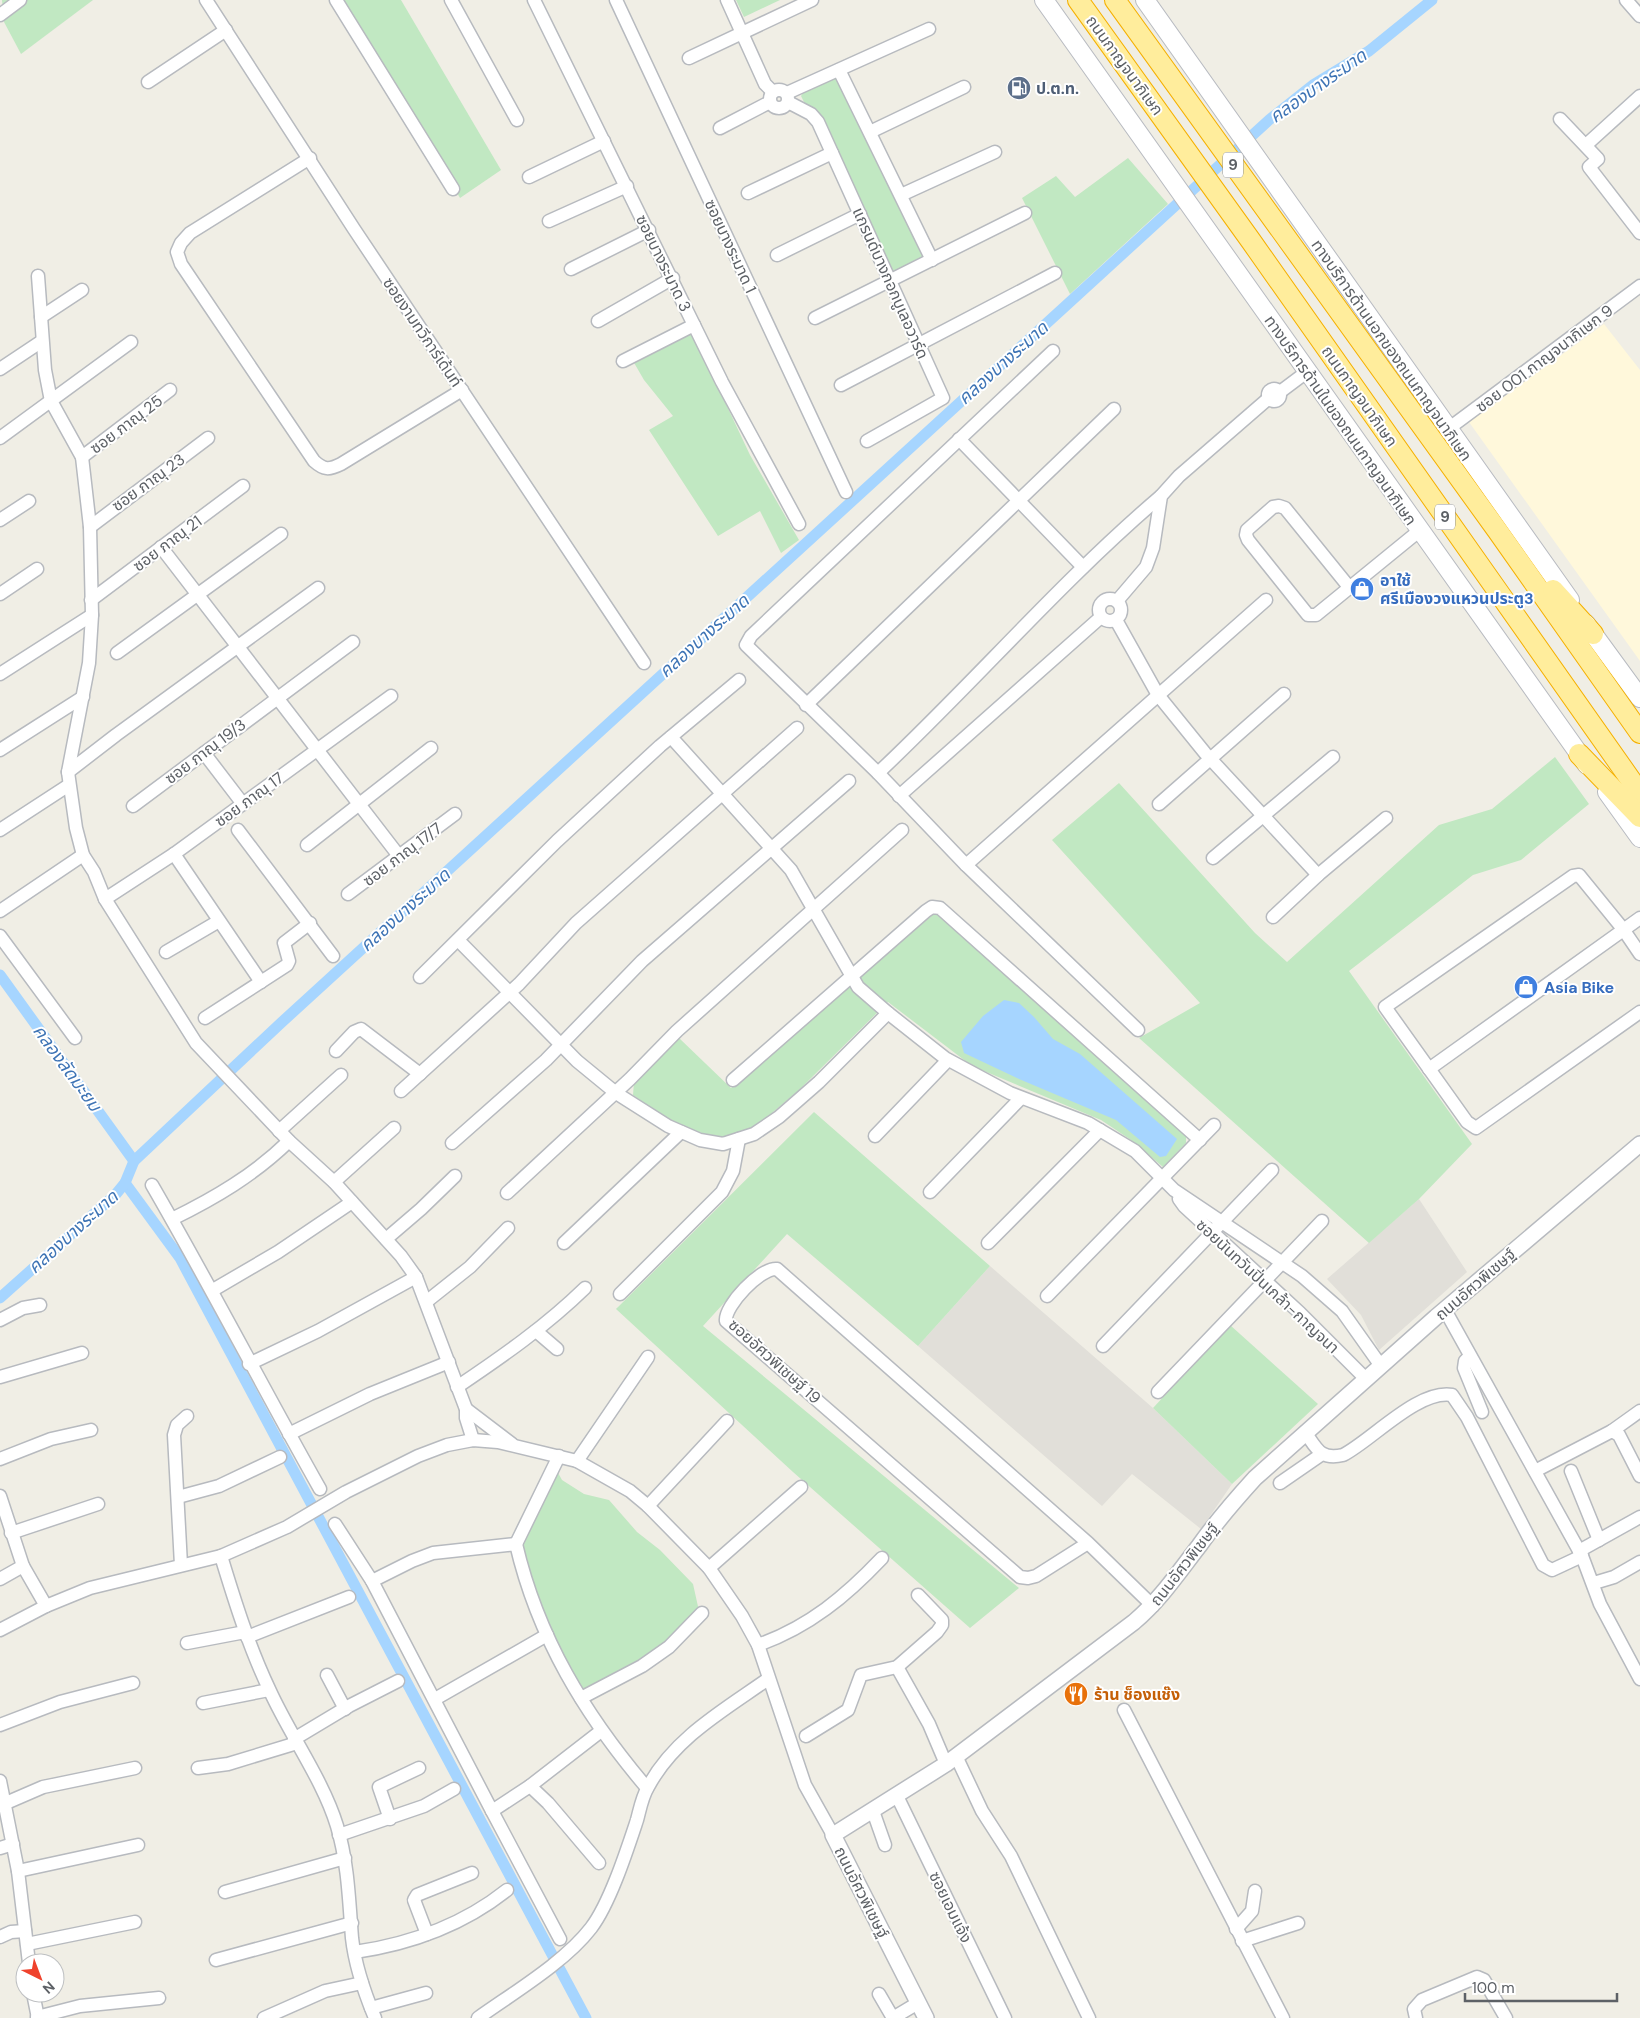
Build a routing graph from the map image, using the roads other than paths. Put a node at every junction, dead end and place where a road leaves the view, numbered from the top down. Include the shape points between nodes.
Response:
1 (20, 0) edge
2 (206, 0) edge
3 (336, 0) edge
4 (451, 0) edge
5 (534, 0) edge
6 (616, 0) edge
7 (727, 0) edge
8 (812, 0) edge
9 (1044, 0) edge
10 (1078, 0) edge
11 (1115, 0) edge
12 (1145, 0) edge
13 (1626, 0) edge
14 (0, 15) edge
15 (1640, 16) edge
16 (929, 29) dead end
17 (226, 30) junction
18 (742, 33) junction
19 (689, 58) dead end
20 (839, 70) junction
21 (148, 82) dead end
22 (964, 87) dead end
23 (1640, 96) edge
24 (772, 97) junction
25 (787, 98) junction
26 (1560, 119) dead end
27 (517, 120) dead end
28 (720, 128) dead end
29 (870, 132) junction
30 (604, 141) junction
31 (1586, 145) junction
32 (832, 152) junction
33 (995, 152) dead end
34 (310, 158) junction
35 (529, 177) dead end
36 (627, 186) junction
37 (453, 189) dead end
38 (748, 193) dead end
39 (900, 196) junction
40 (1025, 213) dead end
41 (860, 214) junction
42 (549, 221) dead end
43 (649, 230) junction
44 (1640, 233) edge
45 (777, 255) dead end
46 (932, 260) junction
47 (571, 269) dead end
48 (1055, 273) dead end
49 (38, 276) dead end
50 (673, 278) junction
51 (890, 282) junction
52 (1640, 286) edge
53 (82, 290) dead end
54 (40, 318) junction
55 (815, 318) dead end
56 (598, 321) dead end
57 (694, 325) junction
58 (42, 341) junction
59 (132, 342) dead end
60 (918, 344) junction
61 (1053, 351) dead end
62 (623, 361) dead end
63 (0, 369) edge
64 (1308, 371) junction
65 (841, 385) dead end
66 (170, 390) dead end
67 (462, 390) junction
68 (51, 401) junction
69 (1114, 409) dead end
70 (1448, 429) junction
71 (0, 438) edge
72 (208, 438) dead end
73 (959, 438) junction
74 (867, 441) dead end
75 (82, 457) junction
76 (243, 486) dead end
77 (846, 492) dead end
78 (1161, 496) junction
79 (1019, 500) junction
80 (29, 501) dead end
81 (0, 520) edge
82 (799, 524) dead end
83 (90, 527) junction
84 (1497, 530) junction
85 (1419, 531) junction
86 (281, 534) dead end
87 (161, 547) junction
88 (1083, 567) junction
89 (37, 569) dead end
90 (1349, 587) junction
91 (318, 588) dead end
92 (0, 594) edge
93 (199, 596) junction
94 (91, 600) junction
95 (1266, 600) dead end
96 (1117, 601) junction
97 (92, 615) junction
98 (1101, 617) junction
99 (1116, 620) junction
100 (1593, 634) junction
101 (353, 642) dead end
102 (238, 646) junction
103 (117, 653) dead end
104 (644, 663) dead end
105 (0, 674) edge
106 (739, 680) dead end
107 (1284, 694) dead end
108 (1158, 695) junction
109 (390, 696) dead end
110 (278, 697) junction
111 (82, 698) junction
112 (1640, 698) edge
113 (806, 705) junction
114 (797, 728) dead end
115 (1640, 733) edge
116 (671, 737) junction
117 (432, 748) dead end
118 (0, 750) edge
119 (317, 750) junction
120 (204, 753) junction
121 (1579, 754) junction
122 (1333, 757) dead end
123 (1210, 758) junction
124 (878, 773) junction
125 (68, 779) junction
126 (849, 781) dead end
127 (723, 793) junction
128 (1640, 793) edge
129 (899, 796) junction
130 (243, 804) junction
131 (358, 804) junction
132 (1159, 804) dead end
133 (133, 806) dead end
134 (455, 814) dead end
135 (1263, 817) junction
136 (1386, 818) dead end
137 (1640, 818) edge
138 (0, 830) edge
139 (238, 830) dead end
140 (902, 830) dead end
141 (1640, 838) edge
142 (307, 845) dead end
143 (772, 847) junction
144 (174, 854) junction
145 (83, 855) junction
146 (399, 856) junction
147 (1213, 858) dead end
148 (966, 865) junction
149 (1318, 875) junction
150 (348, 894) dead end
151 (105, 899) junction
152 (813, 908) junction
153 (0, 911) edge
154 (1273, 917) dead end
155 (1640, 918) edge
156 (219, 921) junction
157 (310, 923) junction
158 (1623, 929) junction
159 (0, 936) edge
160 (458, 940) junction
161 (166, 952) dead end
162 (1640, 954) edge
163 (333, 956) dead end
164 (852, 976) junction
165 (420, 978) dead end
166 (261, 982) junction
167 (509, 992) junction
168 (1640, 1012) edge
169 (888, 1014) junction
170 (205, 1018) dead end
171 (1138, 1030) dead end
172 (75, 1038) dead end
173 (561, 1044) junction
174 (336, 1051) dead end
175 (948, 1060) junction
176 (1429, 1069) junction
177 (420, 1074) junction
178 (341, 1075) dead end
179 (733, 1080) dead end
180 (401, 1091) dead end
181 (616, 1093) junction
182 (1021, 1098) junction
183 (1214, 1124) dead end
184 (394, 1128) dead end
185 (279, 1130) junction
186 (1100, 1130) junction
187 (680, 1132) junction
188 (875, 1136) dead end
189 (738, 1139) junction
190 (1200, 1140) junction
191 (289, 1142) junction
192 (452, 1143) dead end
193 (1640, 1144) edge
194 (1272, 1170) dead end
195 (455, 1176) dead end
196 (1162, 1178) junction
197 (334, 1182) junction
198 (152, 1184) dead end
199 (930, 1192) dead end
200 (508, 1193) dead end
201 (352, 1202) junction
202 (172, 1219) junction
203 (1322, 1221) dead end
204 (508, 1228) dead end
205 (1216, 1228) junction
206 (386, 1239) junction
207 (564, 1243) dead end
208 (988, 1243) dead end
209 (1281, 1263) junction
210 (416, 1277) junction
211 (1264, 1281) junction
212 (585, 1288) dead end
213 (213, 1290) junction
214 (620, 1294) dead end
215 (1047, 1296) dead end
216 (426, 1302) junction
217 (40, 1305) dead end
218 (1445, 1310) junction
219 (0, 1320) edge
220 (536, 1331) junction
221 (1103, 1346) dead end
222 (557, 1349) dead end
223 (82, 1353) dead end
224 (648, 1356) dead end
225 (1470, 1356) junction
226 (449, 1362) junction
227 (249, 1364) junction
228 (1382, 1366) junction
229 (0, 1377) edge
230 (1366, 1380) junction
231 (457, 1387) junction
232 (1158, 1392) dead end
233 (466, 1409) junction
234 (1640, 1410) edge
235 (1482, 1412) dead end
236 (186, 1416) dead end
237 (727, 1421) dead end
238 (91, 1430) dead end
239 (1306, 1432) junction
240 (1612, 1432) junction
241 (289, 1434) junction
242 (473, 1440) junction
243 (513, 1445) junction
244 (1322, 1454) junction
245 (280, 1456) dead end
246 (559, 1456) junction
247 (0, 1459) edge
248 (577, 1461) junction
249 (1535, 1471) junction
250 (1571, 1471) dead end
251 (1640, 1476) edge
252 (1280, 1483) dead end
253 (801, 1487) dead end
254 (320, 1489) dead end
255 (0, 1498) edge
256 (178, 1498) junction
257 (98, 1504) dead end
258 (648, 1506) junction
259 (1640, 1517) edge
260 (336, 1524) dead end
261 (11, 1533) junction
262 (1599, 1540) junction
263 (1088, 1542) junction
264 (516, 1544) junction
265 (1580, 1554) junction
266 (222, 1556) junction
267 (882, 1558) dead end
268 (1640, 1562) edge
269 (181, 1565) junction
270 (23, 1566) junction
271 (709, 1568) junction
272 (0, 1578) edge
273 (372, 1581) junction
274 (1594, 1583) junction
275 (918, 1595) dead end
276 (349, 1597) dead end
277 (46, 1606) junction
278 (1153, 1606) junction
279 (702, 1613) dead end
280 (0, 1630) edge
281 (246, 1635) junction
282 (547, 1635) junction
283 (187, 1643) dead end
284 (758, 1645) junction
285 (897, 1667) junction
286 (327, 1675) dead end
287 (768, 1679) junction
288 (1640, 1679) edge
289 (398, 1681) dead end
290 (133, 1683) dead end
291 (269, 1690) junction
292 (581, 1698) junction
293 (435, 1699) junction
294 (203, 1703) dead end
295 (345, 1709) junction
296 (1124, 1710) dead end
297 (0, 1725) edge
298 (601, 1731) junction
299 (806, 1736) dead end
300 (295, 1741) junction
301 (951, 1760) junction
302 (135, 1768) dead end
303 (198, 1768) dead end
304 (419, 1768) dead end
305 (0, 1781) edge
306 (530, 1786) junction
307 (647, 1788) junction
308 (454, 1789) dead end
309 (896, 1796) junction
310 (6, 1803) junction
311 (492, 1811) junction
312 (873, 1811) junction
313 (390, 1819) junction
314 (339, 1835) junction
315 (833, 1835) junction
316 (13, 1844) junction
317 (138, 1845) dead end
318 (885, 1845) dead end
319 (0, 1848) edge
320 (345, 1858) junction
321 (600, 1863) dead end
322 (18, 1871) junction
323 (472, 1873) dead end
324 (507, 1890) dead end
325 (1255, 1891) dead end
326 (225, 1892) dead end
327 (135, 1922) dead end
328 (352, 1923) junction
329 (1298, 1923) dead end
330 (1236, 1929) junction
331 (427, 1934) junction
332 (0, 1937) edge
333 (26, 1938) junction
334 (560, 1939) dead end
335 (1242, 1941) junction
336 (355, 1952) junction
337 (28, 1953) edge
338 (216, 1960) dead end
339 (362, 1983) junction
340 (426, 1992) dead end
341 (879, 1994) dead end
342 (158, 1998) dead end
343 (35, 2003) edge
344 (918, 2003) junction
345 (373, 2013) edge
346 (38, 2018) edge
347 (264, 2018) edge
348 (478, 2018) edge
349 (893, 2018) edge
350 (926, 2018) edge
351 (1005, 2018) edge
352 (1089, 2018) edge
353 (1283, 2018) edge
354 (1416, 2018) edge
355 (1506, 2018) edge

1 - 14 street
2 - 17 street, ซอยงามทวีการ์เด้นท์
3 - 37 street
4 - 27 street
5 - 30 street, ซอยบางระมาด 3
6 - 77 street, ซอยบางระมาด 1
7 - 18 street
8 - 18 street
9 - 64 main road, ทางบริการด้านในของถนนกาญจนาภิเษก
10 - 128 highway, ถนนกาญจนาภิเษก / 9
11 - 84 highway, ถนนกาญจนาภิเษก / 9
12 - 70 main road, ทางบริการด้านนอกของถนนกาญจนาภิเษก
13 - 15 street
16 - 20 street
17 - 21 street
17 - 34 street, ซอยงามทวีการ์เด้นท์
18 - 19 street
18 - 24 street
20 - 25 street
20 - 29 street
22 - 29 street
23 - 31 street
24 - 25 street via 779,90
24 - 28 street
25 - 32 street, แกรนด์บางกอกบูเลอวาร์ด via 818,122
26 - 31 street
29 - 39 street
30 - 35 street
30 - 36 street, ซอยบางระมาด 3
31 - 44 street via 1598,159 1589,166
32 - 38 street
32 - 41 street, แกรนด์บางกอกบูเลอวาร์ด
33 - 39 street
34 - 67 street, ซอยงามทวีการ์เด้นท์
34 - 67 street via 190,233 176,252 181,264 321,467 330,469 341,464
36 - 42 street
36 - 43 street, ซอยบางระมาด 3
39 - 46 street
40 - 46 street
41 - 45 street
41 - 51 street, แกรนด์บางกอกบูเลอวาร์ด
43 - 47 street
43 - 50 street, ซอยบางระมาด 3
46 - 51 street
48 - 60 street
49 - 54 street
50 - 56 street
50 - 57 street, ซอยบางระมาด 3
51 - 55 street
51 - 60 street, แกรนด์บางกอกบูเลอวาร์ด
52 - 70 street, ซอย 001 กาญจนาภิเษก 9
53 - 54 street
54 - 58 street
57 - 62 street
57 - 82 street, ซอยบางระมาด 3
58 - 63 street
58 - 68 street
59 - 68 street
60 - 65 street
60 - 74 street, แกรนด์บางกอกบูเลอวาร์ด via 943,398
61 - 73 street
64 - 78 street via 1274,395 1179,476
64 - 85 main road, ทางบริการด้านในของถนนกาญจนาภิเษก
66 - 75 street, ซอย ภาณุ 25
67 - 104 street, ซอยงามทวีการ์เด้นท์
68 - 71 street
68 - 75 street
69 - 79 street
70 - 100 main road, ทางบริการด้านนอกของถนนกาญจนาภิเษก
72 - 83 street, ซอย ภาณุ 23
73 - 79 street
73 - 113 street via 746,644
75 - 83 street
76 - 87 street, ซอย ภาณุ 21
78 - 88 street
78 - 96 street via 1153,548 1146,566
79 - 88 street
79 - 113 street
80 - 81 street
83 - 94 street
84 - 100 highway
84 - 115 highway, ถนนกาญจนาภิเษก / 9
85 - 90 street
85 - 121 main road, ทางบริการด้านในของถนนกาญจนาภิเษก
86 - 93 street
87 - 93 street
87 - 94 street, ซอย ภาณุ 21
88 - 124 street via 999,650 941,714
89 - 92 street
90 - 90 street via 1316,615 1308,615 1248,540 1247,530 1273,507 1284,508
91 - 102 street
93 - 102 street
93 - 103 street
94 - 97 street
95 - 108 street
96 - 98 street via 1110,598 1102,602 1098,609
96 - 99 street via 1122,611
97 - 105 street
97 - 111 street via 89,663
98 - 99 street via 1109,622
98 - 129 street
99 - 108 street
100 - 112 main road, ทางบริการด้านนอกของถนนกาญจนาภิเษก
101 - 110 street, ซอย ภาณุ 19/3
102 - 110 street
102 - 125 street
106 - 116 street
107 - 123 street
108 - 123 street
108 - 148 street
109 - 119 street, ซอย ภาณุ 17
110 - 119 street
110 - 120 street, ซอย ภาณุ 19/3
111 - 118 street
111 - 125 street
113 - 124 street
114 - 127 street
116 - 127 street, ซอยนันทวันปิ่นเกล้า-กาญจนา
116 - 160 street via 558,841
117 - 131 street
119 - 130 street, ซอย ภาณุ 17
119 - 131 street
120 - 130 street
120 - 133 street, ซอย ภาณุ 19/3
121 - 137 highway
121 - 141 main road, ทางบริการด้านในของถนนกาญจนาภิเษก
122 - 135 street
123 - 132 street
123 - 135 street
124 - 129 street
125 - 138 street
125 - 145 street
126 - 143 street
127 - 143 street, ซอยนันทวันปิ่นเกล้า-กาญจนา
127 - 167 street via 576,923
129 - 148 street
130 - 144 street, ซอย ภาณุ 17
131 - 142 street
131 - 146 street
134 - 146 street, ซอย ภาณุ 17/7
135 - 147 street
135 - 149 street
136 - 149 street
139 - 157 street
140 - 152 street
143 - 152 street, ซอยนันทวันปิ่นเกล้า-กาญจนา via 791,870
143 - 173 street via 642,961
144 - 151 street, ซอย ภาณุ 17
144 - 156 street
145 - 151 street
145 - 153 street
146 - 150 street, ซอย ภาณุ 17/7
148 - 171 street
149 - 154 street
151 - 185 street via 196,1043
152 - 164 street, ซอยนันทวันปิ่นเกล้า-กาญจนา
152 - 181 street via 677,1031
155 - 158 street
156 - 161 street
156 - 166 street
157 - 163 street
157 - 166 street via 284,942 287,964
158 - 162 street
158 - 176 street
158 - 176 street via 1584,879 1579,875 1573,876 1385,1007
159 - 172 street
160 - 165 street
160 - 167 street
164 - 169 street, ซอยนันทวันปิ่นเกล้า-กาญจนา via 858,987
164 - 179 street
164 - 190 street via 926,911 932,907 940,908
166 - 170 street
167 - 173 street
167 - 177 street
168 - 176 street via 1476,1128 1467,1122
169 - 175 street, ซอยนันทวันปิ่นเกล้า-กาญจนา
169 - 189 street via 779,1117 754,1134
173 - 181 street
173 - 192 street
174 - 177 street via 354,1032 362,1029
175 - 182 street, ซอยนันทวันปิ่นเกล้า-กาญจนา
175 - 188 street
177 - 180 street
178 - 185 street
181 - 187 street
181 - 200 street
182 - 186 street, ซอยนันทวันปิ่นเกล้า-กาญจนา
182 - 199 street
183 - 190 street
184 - 197 street
185 - 191 street
186 - 196 street, ซอยนันทวันปิ่นเกล้า-กาญจนา via 1135,1152
186 - 208 street
187 - 189 street via 723,1144
187 - 207 street
189 - 214 street via 733,1171 722,1192
190 - 196 street
191 - 197 street
191 - 202 street via 238,1183
193 - 218 street, ถนนอัศวพิเชษฐ์
194 - 205 street
195 - 206 street
196 - 205 street, ซอยนันทวันปิ่นเกล้า-กาญจนา
196 - 215 street
197 - 201 street
198 - 202 street
201 - 206 street
201 - 213 street via 278,1252
202 - 213 street
203 - 209 street
204 - 216 street via 470,1267
205 - 209 street, ซอยนันทวันปิ่นเกล้า-กาญจนา
205 - 211 street, ซอยนันทวันปิ่นเกล้า-กาญจนา
205 - 221 street
206 - 210 street
209 - 211 street
209 - 228 street, ซอยนันทวันปิ่นเกล้า-กาญจนา via 1302,1276 1342,1311
210 - 216 street
210 - 227 street via 318,1331
211 - 230 street, ซอยนันทวันปิ่นเกล้า-กาญจนา
211 - 232 street
212 - 220 street
213 - 227 street
216 - 226 street
217 - 219 street via 23,1308
218 - 225 street
218 - 228 street, ถนนอัศวพิเชษฐ์
220 - 222 street
220 - 231 street
223 - 229 street
224 - 248 street
225 - 235 street via 1464,1368
225 - 249 street
226 - 231 street
226 - 241 street via 370,1394
227 - 241 street
228 - 230 street, ถนนอัศวพิเชษฐ์
230 - 239 street, ถนนอัศวพิเชษฐ์
231 - 233 street
233 - 242 street
233 - 243 street
234 - 240 street
236 - 256 street via 174,1434
237 - 258 street
238 - 247 street via 51,1439
239 - 244 street
239 - 278 street, ถนนอัศวพิเชษฐ์ via 1233,1502
240 - 249 street
240 - 251 street via 1619,1435
241 - 254 street
242 - 243 street
242 - 266 street via 418,1456 346,1492 288,1527
243 - 246 street
244 - 252 street
244 - 265 street via 1332,1458 1343,1455 1404,1412 1442,1395 1452,1396 1467,1417 1543,1565 1552,1570
245 - 256 street via 219,1486
246 - 248 street
246 - 264 street
248 - 258 street via 630,1491
249 - 265 street
250 - 262 street
253 - 271 street
255 - 261 street
256 - 269 street
257 - 261 street
258 - 271 street
259 - 262 street
260 - 273 street
261 - 270 street
262 - 265 street
263 - 263 street, ซอยอัศวพิเชษฐ์ 19 via 777,1269 764,1271 729,1308 726,1321 1020,1576 1036,1576
263 - 278 street, ซอยอัศวพิเชษฐ์ 19
264 - 273 street via 433,1553
264 - 282 street via 525,1584
265 - 274 street
266 - 269 street
266 - 281 street
267 - 284 street via 851,1589 811,1621
268 - 274 street via 1614,1577
269 - 277 street via 90,1588
270 - 272 street
270 - 277 street
271 - 284 street
273 - 293 street
274 - 288 street via 1600,1604
275 - 285 street via 938,1614 942,1625
276 - 281 street
277 - 280 street
278 - 301 street, ถนนอัศวพิเชษฐ์
279 - 292 street via 668,1647 642,1666
281 - 283 street
281 - 291 street
282 - 292 street
282 - 293 street
284 - 287 street
285 - 299 street via 861,1675 848,1710
285 - 301 street
286 - 295 street
287 - 307 street via 679,1745
287 - 315 street via 812,1800
289 - 295 street
290 - 297 street via 60,1702
291 - 294 street
291 - 300 street
292 - 298 street
293 - 311 street
295 - 300 street
296 - 330 street
298 - 306 street
298 - 307 street
300 - 303 street via 228,1764
300 - 314 street via 322,1790
301 - 309 street, ถนนอัศวพิเชษฐ์
301 - 352 street via 1013,1862
302 - 310 street via 43,1787
304 - 313 street via 379,1788
305 - 310 street
306 - 311 street
306 - 321 street
307 - 348 street via 624,1858 601,1913 591,1928 549,1967
308 - 313 street via 424,1806
309 - 312 street, ถนนอัศวพิเชษฐ์
309 - 351 street, ซอยเอมแจ้ง
310 - 316 street
311 - 334 street
312 - 315 street, ถนนอัศวพิเชษฐ์
312 - 318 street
313 - 314 street
314 - 320 street
315 - 344 street, ถนนอัศวพิเชษฐ์
316 - 319 street
316 - 322 street
317 - 322 street
320 - 326 street
320 - 328 street
322 - 333 street
323 - 331 street via 417,1895 414,1900
324 - 331 street via 459,1922
325 - 330 street via 1252,1912
327 - 333 street
328 - 336 street
328 - 338 street
329 - 335 street
330 - 335 street
331 - 336 street via 402,1943
332 - 333 street via 11,1932
333 - 337 street
335 - 353 street
336 - 339 street
339 - 345 street
339 - 347 street via 326,1991
340 - 345 street
341 - 349 street
342 - 346 street via 80,2006
343 - 346 street
344 - 349 street
344 - 350 street, ถนนอัศวพิเชษฐ์
354 - 355 street via 1414,2009 1422,2000 1477,1977 1484,1980

